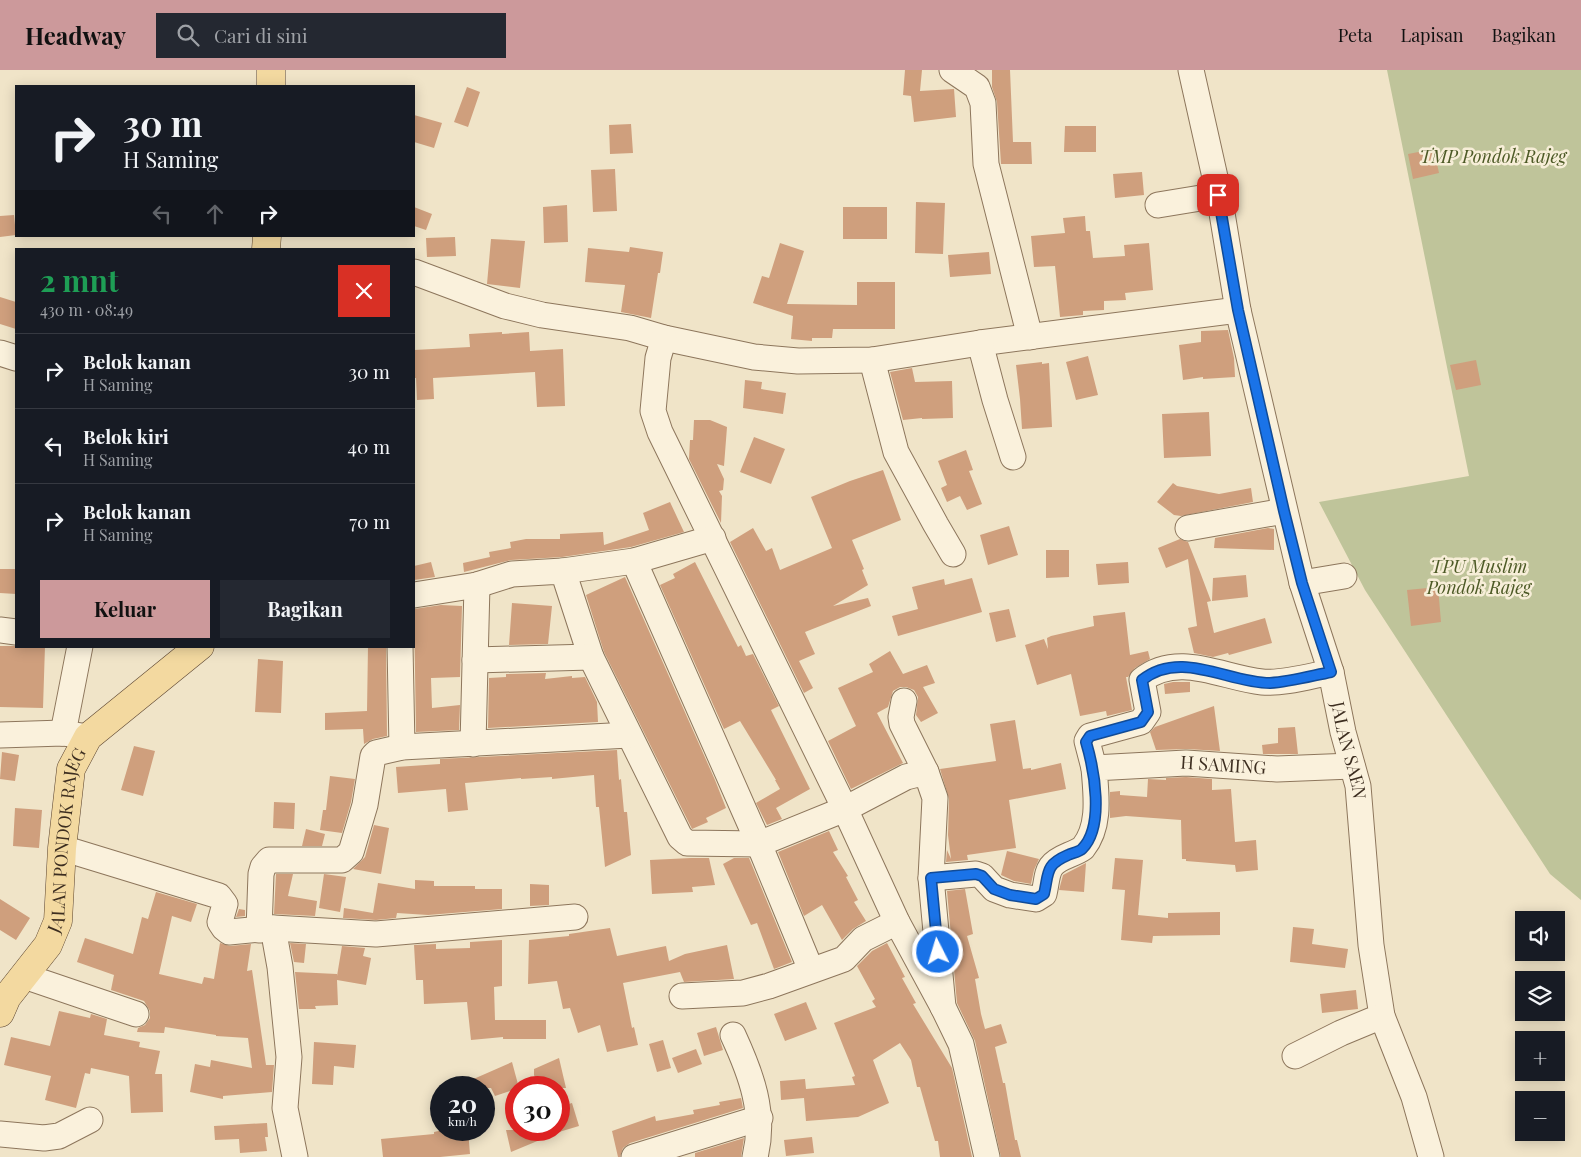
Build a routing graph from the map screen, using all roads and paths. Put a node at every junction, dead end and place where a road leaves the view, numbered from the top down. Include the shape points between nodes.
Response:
1 (271, 70) edge
2 (952, 70) edge
3 (1191, 70) edge
4 (271, 85) edge
5 (1218, 195) junction
6 (1158, 205) dead end
7 (415, 272) edge
8 (1238, 310) junction
9 (1030, 337) junction
10 (980, 343) junction
11 (669, 346) junction
12 (0, 353) edge
13 (15, 358) edge
14 (872, 360) junction
15 (1013, 457) dead end
16 (1284, 511) junction
17 (1188, 528) dead end
18 (713, 538) junction
19 (953, 554) dead end
20 (634, 561) junction
21 (564, 570) junction
22 (1342, 576) dead end
23 (1304, 583) junction
24 (477, 585) junction
25 (415, 595) edge
26 (0, 630) edge
27 (15, 632) edge
28 (80, 648) edge
29 (197, 648) edge
30 (400, 648) edge
31 (591, 657) junction
32 (475, 660) junction
33 (1331, 672) junction
34 (904, 701) dead end
35 (0, 735) edge
36 (76, 735) junction
37 (629, 736) junction
38 (473, 744) junction
39 (402, 747) junction
40 (1352, 766) junction
41 (1094, 768) junction
42 (926, 772) junction
43 (845, 809) junction
44 (759, 844) junction
45 (62, 848) junction
46 (931, 878) junction
47 (575, 917) dead end
48 (897, 922) junction
49 (266, 929) junction
50 (811, 970) junction
51 (24, 976) junction
52 (682, 996) dead end
53 (944, 1006) junction
54 (0, 1013) edge
55 (136, 1014) dead end
56 (1382, 1016) junction
57 (733, 1035) dead end
58 (1296, 1056) dead end
59 (760, 1118) junction
60 (90, 1120) dead end
61 (0, 1134) edge
62 (295, 1157) edge
63 (634, 1157) edge
64 (756, 1157) edge
65 (987, 1157) edge
66 (1431, 1157) edge

1 - 4 main road
2 - 9 street via 977,87 984,103 986,164
3 - 5 street, JALAN SAEN
5 - 6 street
5 - 8 street, JALAN SAEN
7 - 11 street via 505,306 630,328
8 - 9 street
8 - 16 street, JALAN SAEN
9 - 10 street
10 - 14 street
10 - 15 street
11 - 14 street via 798,362
11 - 18 street via 653,411
12 - 13 street
14 - 19 street via 896,452
16 - 17 street
16 - 23 street, JALAN SAEN
18 - 20 street
18 - 43 street
20 - 21 street
20 - 44 street
21 - 24 street via 512,574
21 - 31 street
22 - 23 street
23 - 33 street, JALAN SAEN
24 - 25 street
24 - 32 street
26 - 27 street
28 - 36 street
29 - 36 main road, JALAN PONDOK RAJEG
30 - 39 street
31 - 32 street
31 - 37 street
32 - 38 street
33 - 40 street, JALAN SAEN
33 - 41 street via 1272,683 1183,667 1149,675 1142,680 1148,712 1141,722 1090,736 1086,742
34 - 42 street via 902,724
35 - 36 street
36 - 45 main road, JALAN PONDOK RAJEG
37 - 38 street
37 - 44 street via 680,837 687,843
38 - 39 street
39 - 49 street via 372,756 365,805 348,856 342,860 269,860 263,867
40 - 41 street, H SAMING via 1277,769 1186,763
40 - 56 street, JALAN SAEN via 1358,786 1370,945
41 - 46 street via 1096,806 1090,836 1081,850 1050,866 1044,894 1036,899 1010,895 994,889 976,874
42 - 43 street via 906,777
42 - 46 street via 935,798
43 - 44 street
43 - 48 street
44 - 50 street
45 - 49 street via 219,896 225,904 220,922 229,932
45 - 51 main road, JALAN PONDOK RAJEG via 58,921 48,945
46 - 53 street
47 - 49 street via 376,934
48 - 50 street via 863,939 844,959
48 - 53 street
49 - 62 street via 280,967 289,1058 285,1108
50 - 52 street via 743,994
51 - 54 main road, JALAN PONDOK RAJEG
51 - 55 street
53 - 65 street via 961,1044
56 - 58 street
56 - 66 street, JALAN SAEN via 1414,1097
57 - 59 street via 746,1063
59 - 63 street
59 - 64 street
60 - 61 street via 59,1136 44,1138

